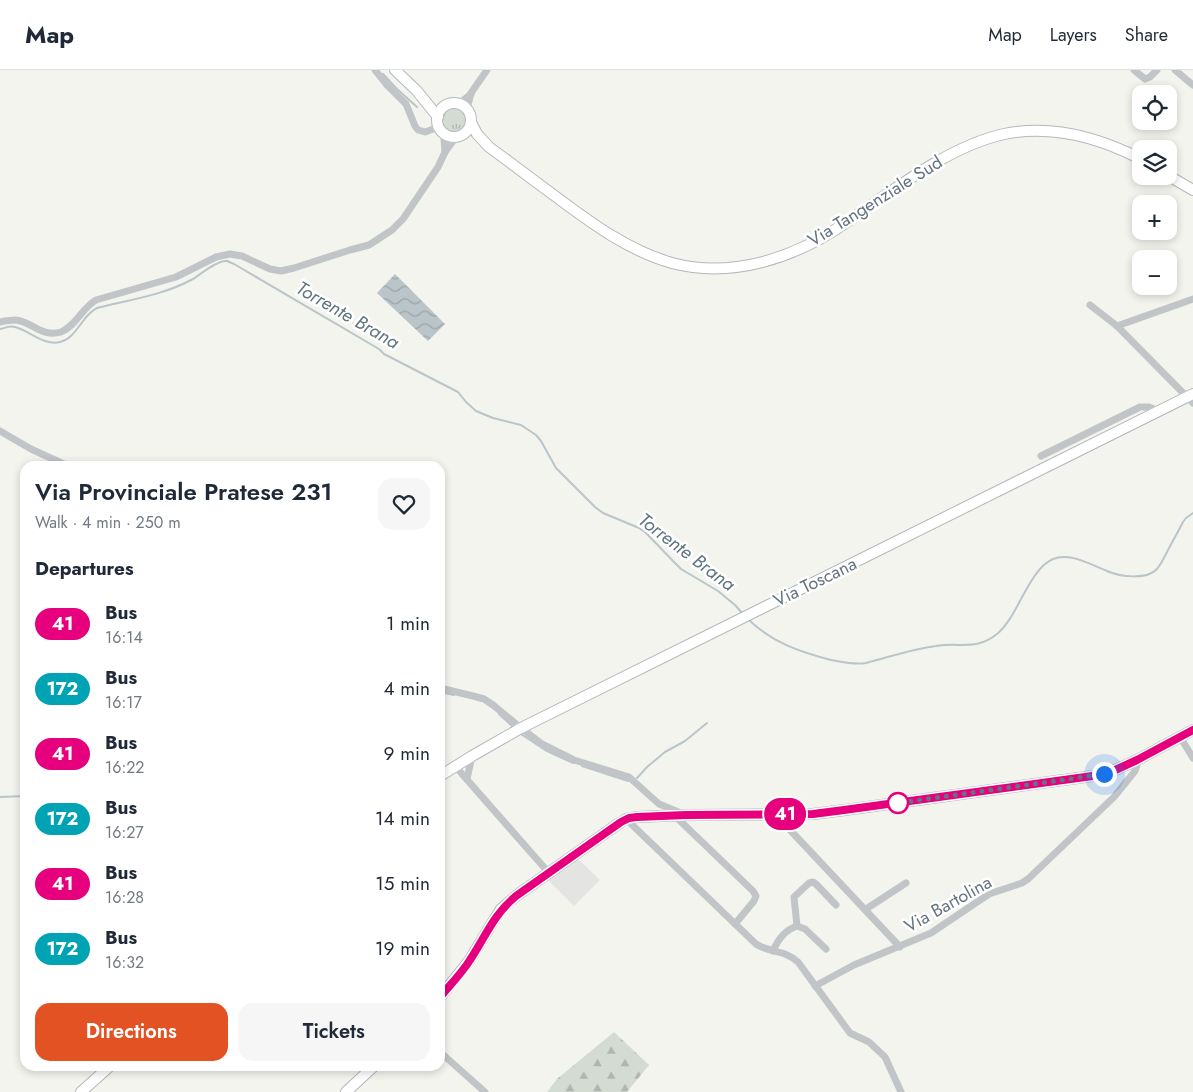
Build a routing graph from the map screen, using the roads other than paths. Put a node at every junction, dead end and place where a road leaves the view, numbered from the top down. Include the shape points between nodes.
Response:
1 (375, 70) edge
2 (395, 70) edge
3 (487, 70) edge
4 (1134, 70) edge
5 (1157, 70) edge
6 (1175, 70) edge
7 (1193, 85) edge
8 (417, 91) junction
9 (446, 105) junction
10 (463, 107) junction
11 (470, 122) junction
12 (440, 126) junction
13 (458, 136) junction
14 (489, 146) junction
15 (445, 152) junction
16 (1132, 155) edge
17 (1177, 181) edge
18 (1193, 190) edge
19 (1193, 299) edge
20 (1090, 305) dead end
21 (0, 322) edge
22 (1117, 326) junction
23 (1191, 398) edge
24 (1159, 411) junction
25 (0, 431) edge
26 (1041, 456) dead end
27 (57, 461) edge
28 (445, 689) edge
29 (521, 728) junction
30 (1193, 730) edge
31 (1180, 737) junction
32 (472, 756) junction
33 (1193, 758) edge
34 (1137, 760) junction
35 (455, 766) junction
36 (445, 773) edge
37 (467, 779) junction
38 (686, 815) junction
39 (776, 815) junction
40 (675, 816) junction
41 (626, 819) junction
42 (549, 873) junction
43 (906, 883) dead end
44 (836, 906) dead end
45 (866, 909) junction
46 (735, 924) junction
47 (797, 926) junction
48 (900, 947) junction
49 (826, 949) dead end
50 (773, 951) junction
51 (815, 986) junction
52 (445, 991) edge
53 (445, 1056) edge
54 (104, 1071) edge
55 (369, 1071) edge
56 (81, 1092) edge
57 (346, 1092) edge
58 (485, 1092) edge
59 (901, 1092) edge

1 - 12 street via 406,104 418,130 425,132
2 - 8 main road
3 - 10 street
4 - 5 street via 1145,79
6 - 7 street
8 - 9 main road
8 - 12 main road
9 - 10 main road
9 - 12 main road via 441,110
10 - 11 main road, Via Tangenziale Sud via 470,114
11 - 13 main road via 468,129
11 - 14 main road, Via Tangenziale Sud
12 - 13 main road, Via Tangenziale Sud via 449,136
12 - 15 street
13 - 14 main road, Via Tangenziale Sud
13 - 15 street
14 - 16 main road, Via Tangenziale Sud via 584,218 625,244 674,264 709,269 744,266 790,253 842,226 951,154 1003,134 1033,130 1071,133 1116,146
15 - 21 street via 399,223 364,247 281,270 270,269 242,256 216,257 176,277 96,300 69,327 56,333 47,333 18,320
17 - 18 main road
19 - 22 street
20 - 22 street
22 - 23 street
23 - 24 main road, Via Toscana
24 - 26 street via 1146,406 1137,408
24 - 29 main road, Via Toscana
25 - 27 street
28 - 29 street via 494,705
29 - 32 main road, Via Toscana
29 - 38 street via 563,755 629,777 661,805
30 - 31 main road
31 - 33 street
31 - 34 main road
32 - 35 main road, Via Toscana
32 - 37 street
34 - 39 main road via 1100,775 813,814
34 - 48 street, Via Bartolina via 1135,772 1114,797 1028,879 989,894 932,934
35 - 36 main road, Via Toscana
35 - 37 street
37 - 42 street
38 - 39 main road
38 - 40 main road
39 - 45 street
40 - 41 main road
40 - 46 street via 756,896
41 - 42 main road
41 - 46 street
42 - 52 main road via 501,909 469,961
43 - 45 street
44 - 47 street via 816,884 809,883 794,897
45 - 48 street
46 - 50 street via 758,945
47 - 49 street via 805,929
47 - 50 street via 781,936
48 - 51 street, Via Bartolina via 846,968
50 - 51 street via 795,959
51 - 59 street via 850,1033 869,1042 885,1058
53 - 58 street
54 - 56 main road
55 - 57 main road

